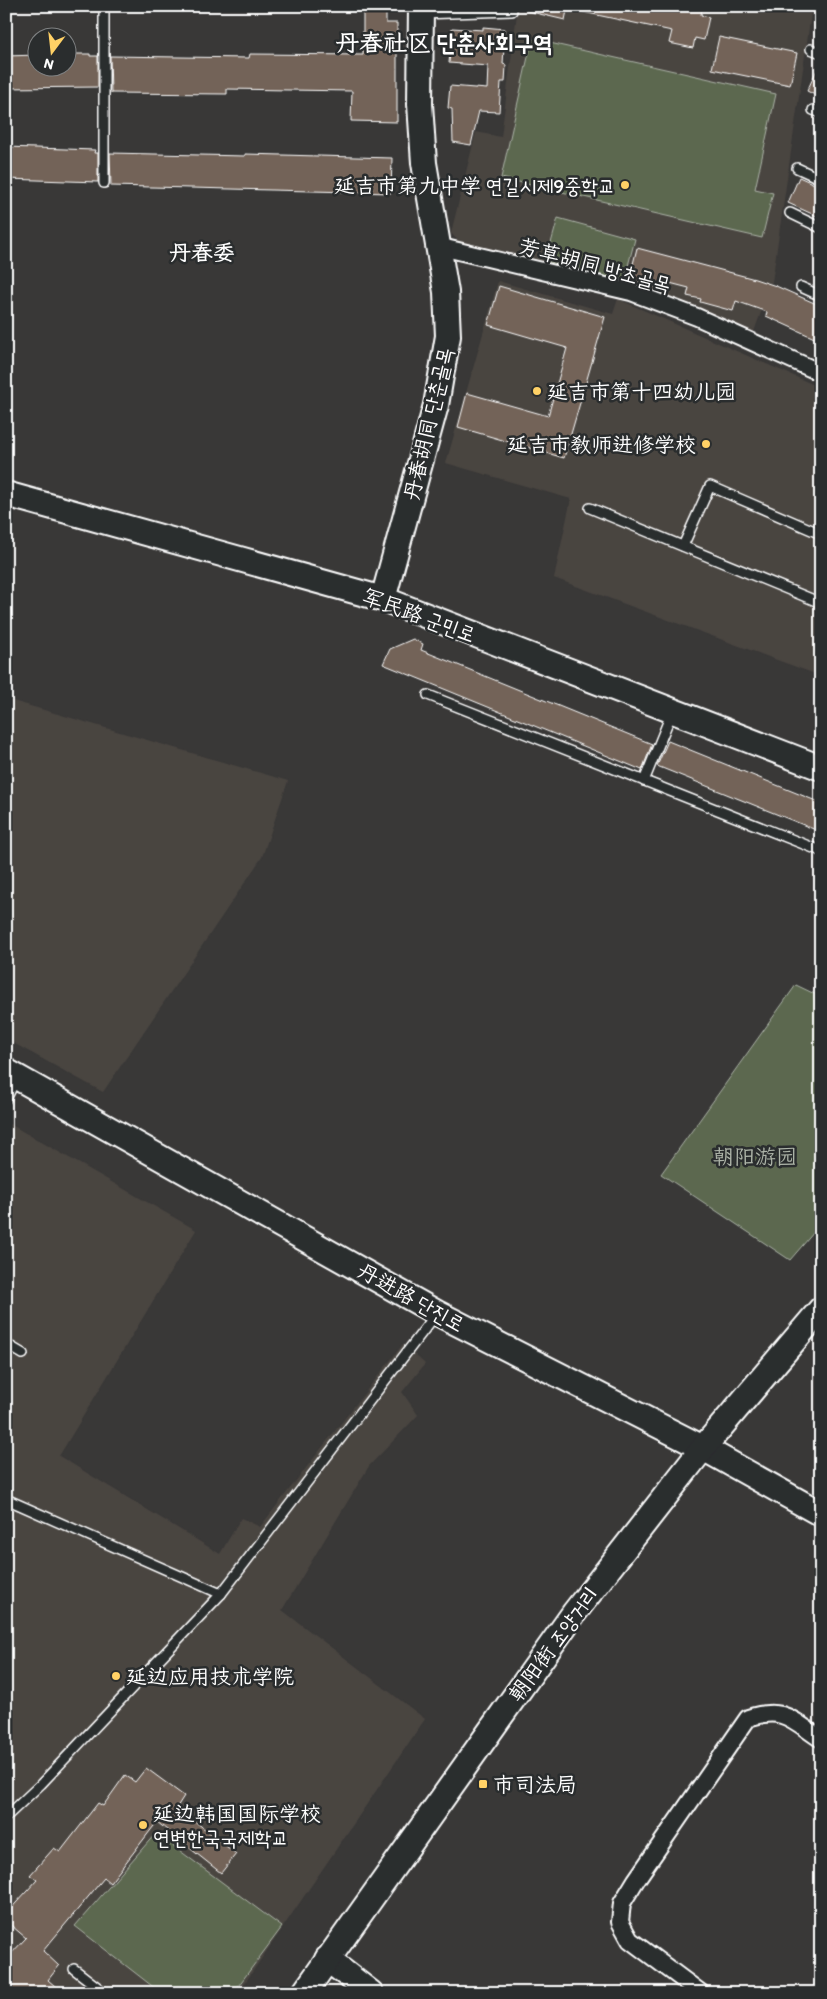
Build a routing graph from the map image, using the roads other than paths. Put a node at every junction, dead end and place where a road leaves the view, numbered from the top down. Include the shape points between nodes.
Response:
1 (104, 6) edge
2 (421, 10) edge
3 (512, 12) dead end
4 (811, 49) dead end
5 (821, 53) edge
6 (797, 168) dead end
7 (821, 179) edge
8 (104, 183) dead end
9 (790, 213) dead end
10 (821, 228) edge
11 (437, 246) junction
12 (801, 287) dead end
13 (821, 296) edge
14 (821, 373) edge
15 (6, 494) edge
16 (590, 508) dead end
17 (821, 534) edge
18 (683, 546) junction
19 (383, 599) junction
20 (821, 603) edge
21 (428, 695) dead end
22 (672, 711) junction
23 (821, 768) edge
24 (644, 781) junction
25 (821, 851) edge
26 (12, 1074) edge
27 (6, 1099) edge
28 (821, 1309) edge
29 (437, 1313) junction
30 (6, 1344) edge
31 (23, 1354) dead end
32 (704, 1448) junction
33 (6, 1499) edge
34 (821, 1514) edge
35 (221, 1594) junction
36 (821, 1740) edge
37 (6, 1817) edge
38 (327, 1959) junction
39 (74, 1969) dead end
40 (105, 1993) edge
41 (304, 1993) edge
42 (372, 1993) edge
43 (701, 1993) edge

1 - 8 lane
2 - 3 lane
2 - 11 street, 丹春胡同 단춘골목 via 420,104 424,163
4 - 5 lane
6 - 7 lane
9 - 10 lane
11 - 14 street, 芳草胡同 방초골목 via 630,292 697,317
11 - 19 street, 丹春胡同 단춘골목 via 446,292 448,336 436,405
12 - 13 lane
15 - 19 street, 军民路 군민로
16 - 18 lane
17 - 18 lane via 710,486
18 - 20 lane
19 - 22 street, 军民路 군민로
21 - 24 lane
22 - 23 street, 军民路 군민로
22 - 24 lane
24 - 25 lane
26 - 27 lane
26 - 29 street, 丹进路 단진로
28 - 32 street, 朝阳街 조양거리
29 - 32 street, 丹进路 단진로
29 - 35 lane
30 - 31 lane
32 - 34 street, 丹进路 단진로
32 - 38 street, 朝阳街 조양거리 via 574,1613
33 - 35 lane
35 - 37 lane
36 - 43 street via 784,1714 765,1712 748,1718 622,1903 620,1922 630,1940
38 - 41 street, 朝阳街 조양거리
38 - 42 street
39 - 40 lane

